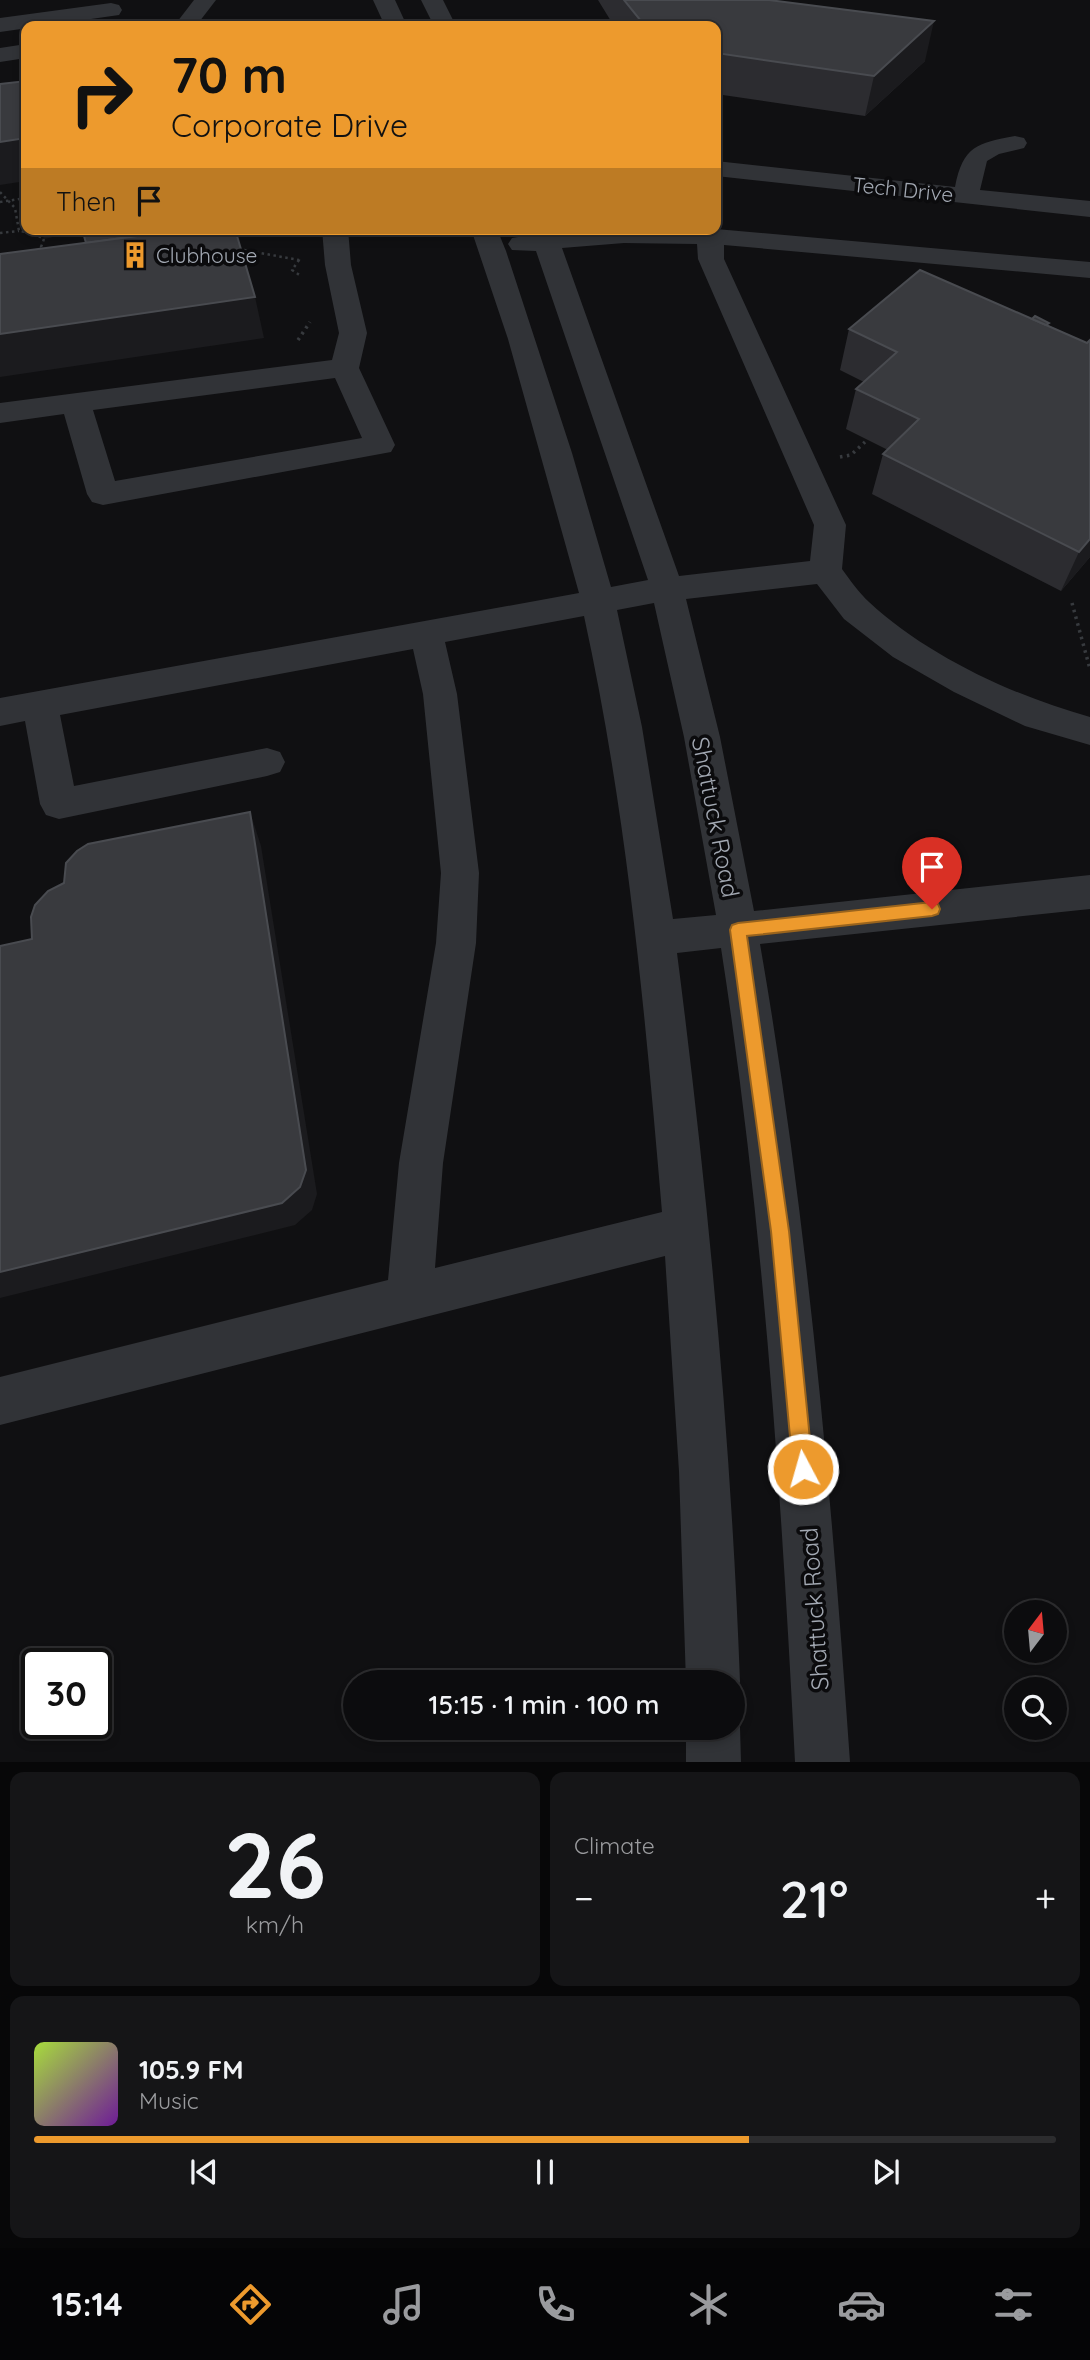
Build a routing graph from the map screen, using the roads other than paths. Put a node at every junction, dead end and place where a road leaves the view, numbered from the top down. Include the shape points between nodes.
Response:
1 (205, 0) edge
2 (384, 0) edge
3 (432, 0) edge
4 (111, 10) dead end
5 (21, 21) edge
6 (24, 21) edge
7 (189, 21) edge
8 (394, 21) edge
9 (442, 21) edge
10 (0, 24) edge
11 (21, 52) edge
12 (0, 55) edge
13 (1014, 143) dead end
14 (721, 170) edge
15 (966, 195) junction
16 (1090, 209) edge
17 (336, 235) edge
18 (543, 235) edge
19 (681, 235) edge
20 (710, 236) junction
21 (487, 239) edge
22 (1090, 270) edge
23 (345, 368) junction
24 (76, 403) junction
25 (0, 412) edge
26 (825, 571) junction
27 (667, 589) junction
28 (598, 601) junction
29 (426, 633) junction
30 (40, 704) junction
31 (0, 712) edge
32 (1090, 731) edge
33 (267, 762) dead end
34 (1090, 892) edge
35 (738, 930) junction
36 (657, 938) junction
37 (686, 1228) junction
38 (410, 1298) junction
39 (0, 1401) edge
40 (713, 1670) edge
41 (713, 1740) edge
42 (714, 1762) edge
43 (823, 1762) edge

1 - 7 street
2 - 8 street
3 - 9 street
4 - 6 street
5 - 10 street
11 - 12 street
13 - 15 street via 986,148 973,160
14 - 15 street, Tech Drive
15 - 16 street, Tech Drive
17 - 23 street via 353,332
18 - 21 street
18 - 27 street, Shattuck Road
19 - 20 street
20 - 22 street
20 - 26 street via 711,259 830,525
21 - 28 street via 574,507
23 - 24 street
23 - 24 street via 380,445 103,494
24 - 25 street
26 - 27 street
26 - 32 street via 856,610 905,648 1038,716
27 - 28 street
27 - 35 street, Shattuck Road via 708,765
28 - 29 street
28 - 36 street via 631,769
29 - 30 street
29 - 38 street via 440,694 460,873 456,943 421,1163
30 - 31 street
30 - 33 street via 60,804
34 - 35 street
35 - 36 street
35 - 43 street, Shattuck Road via 780,1231 811,1549
36 - 37 street
37 - 38 street
37 - 40 street via 703,1438
38 - 39 street
41 - 42 street

